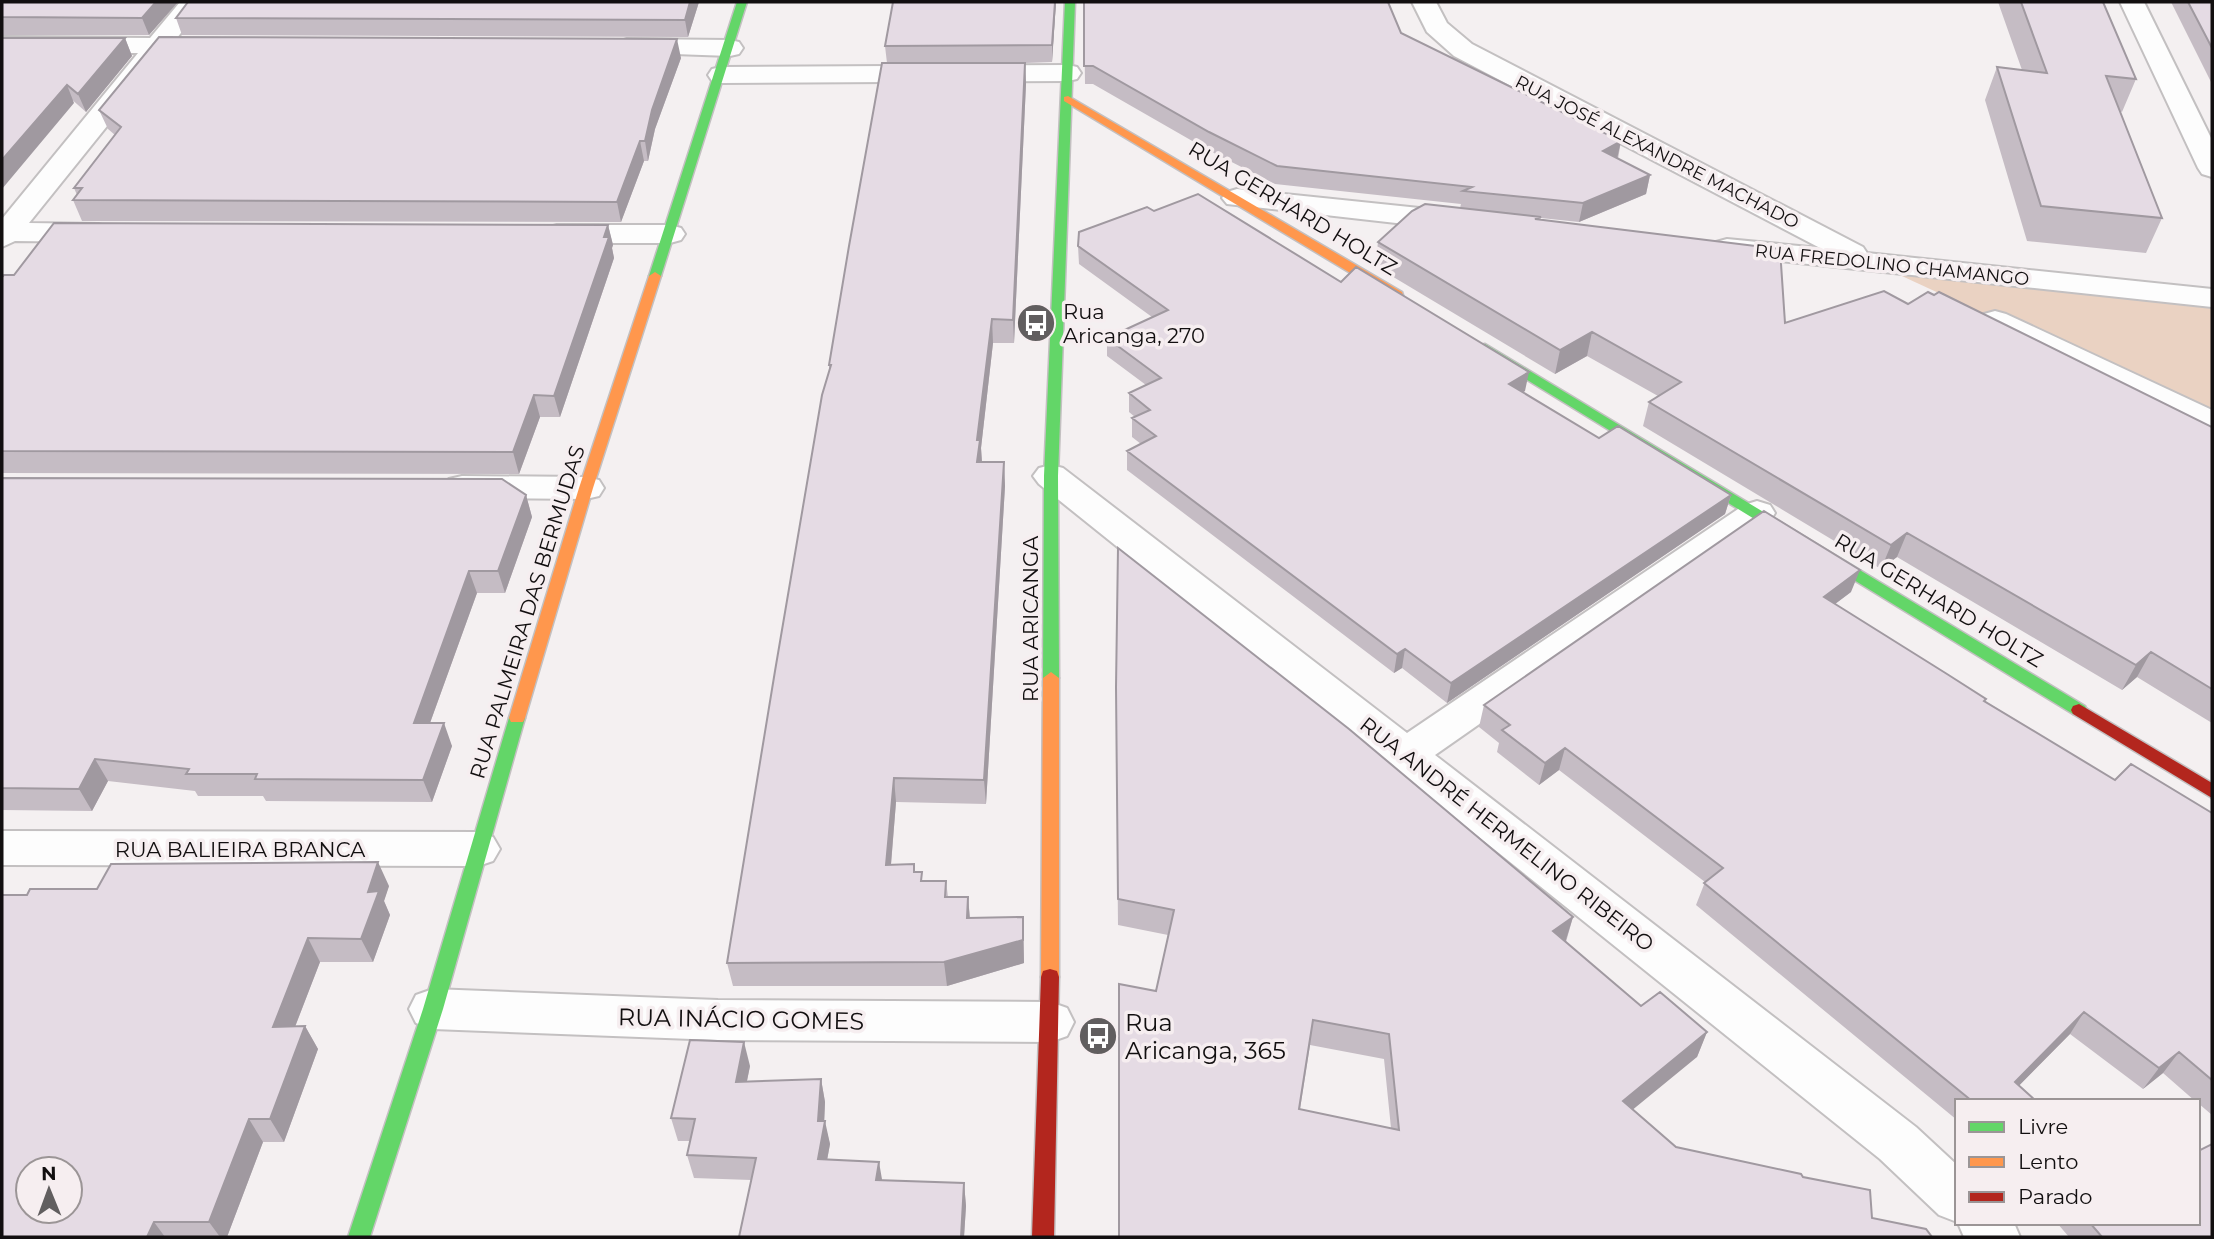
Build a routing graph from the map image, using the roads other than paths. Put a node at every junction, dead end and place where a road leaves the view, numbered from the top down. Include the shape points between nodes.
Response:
1 (193, 2) edge
2 (742, 2) edge
3 (1070, 2) edge
4 (1424, 2) edge
5 (2132, 2) edge
6 (2, 45) edge
7 (157, 46) junction
8 (227, 46) edge
9 (604, 47) edge
10 (730, 48) junction
11 (721, 75) junction
12 (1068, 86) junction
13 (2185, 114) junction
14 (2212, 116) edge
15 (2212, 168) edge
16 (1237, 198) junction
17 (1485, 223) edge
18 (131, 233) edge
19 (3, 234) edge
20 (532, 234) edge
21 (670, 234) junction
22 (1705, 246) edge
23 (1870, 262) junction
24 (2212, 298) edge
25 (1414, 306) edge
26 (1474, 341) edge
27 (2212, 423) edge
28 (1052, 476) junction
29 (433, 487) edge
30 (586, 488) junction
31 (1757, 513) junction
32 (1407, 754) junction
33 (2212, 791) edge
34 (2, 849) edge
35 (478, 849) junction
36 (433, 1009) junction
37 (1050, 1022) junction
38 (1955, 1196) edge
39 (359, 1237) edge
40 (1043, 1237) edge

1 - 7 street
2 - 10 street, RUA PALMEIRA DAS BERMUDAS
3 - 12 street, RUA ARICANGA
4 - 23 street, RUA JOSÉ ALEXANDRE MACHADO via 1436,27 1463,50
5 - 13 street
6 - 7 street
7 - 8 street
7 - 19 street
9 - 10 street
10 - 11 street, RUA PALMEIRA DAS BERMUDAS
11 - 12 street
11 - 21 street, RUA PALMEIRA DAS BERMUDAS
12 - 16 street, RUA GERHARD HOLTZ
12 - 28 street, RUA ARICANGA
13 - 14 street
13 - 15 street
16 - 17 street
16 - 25 street, RUA GERHARD HOLTZ
18 - 19 street
20 - 21 street
21 - 30 street, RUA PALMEIRA DAS BERMUDAS
22 - 23 street, RUA FREDOLINO CHAMANGO
23 - 24 street, RUA FREDOLINO CHAMANGO
23 - 27 street, RUA JOSÉ ALEXANDRE MACHADO
26 - 31 street, RUA GERHARD HOLTZ
28 - 32 street, RUA ANDRÉ HERMELINO RIBEIRO
28 - 37 street, RUA ARICANGA
29 - 30 street
30 - 35 street, RUA PALMEIRA DAS BERMUDAS
31 - 32 street
31 - 33 street, RUA GERHARD HOLTZ
32 - 38 street, RUA ANDRÉ HERMELINO RIBEIRO via 1898,1143
34 - 35 street, RUA BALIEIRA BRANCA
35 - 36 street, RUA PALMEIRA DAS BERMUDAS
36 - 37 street, RUA INÁCIO GOMES via 718,1020
36 - 39 street, RUA PALMEIRA DAS BERMUDAS
37 - 40 street, RUA ARICANGA

